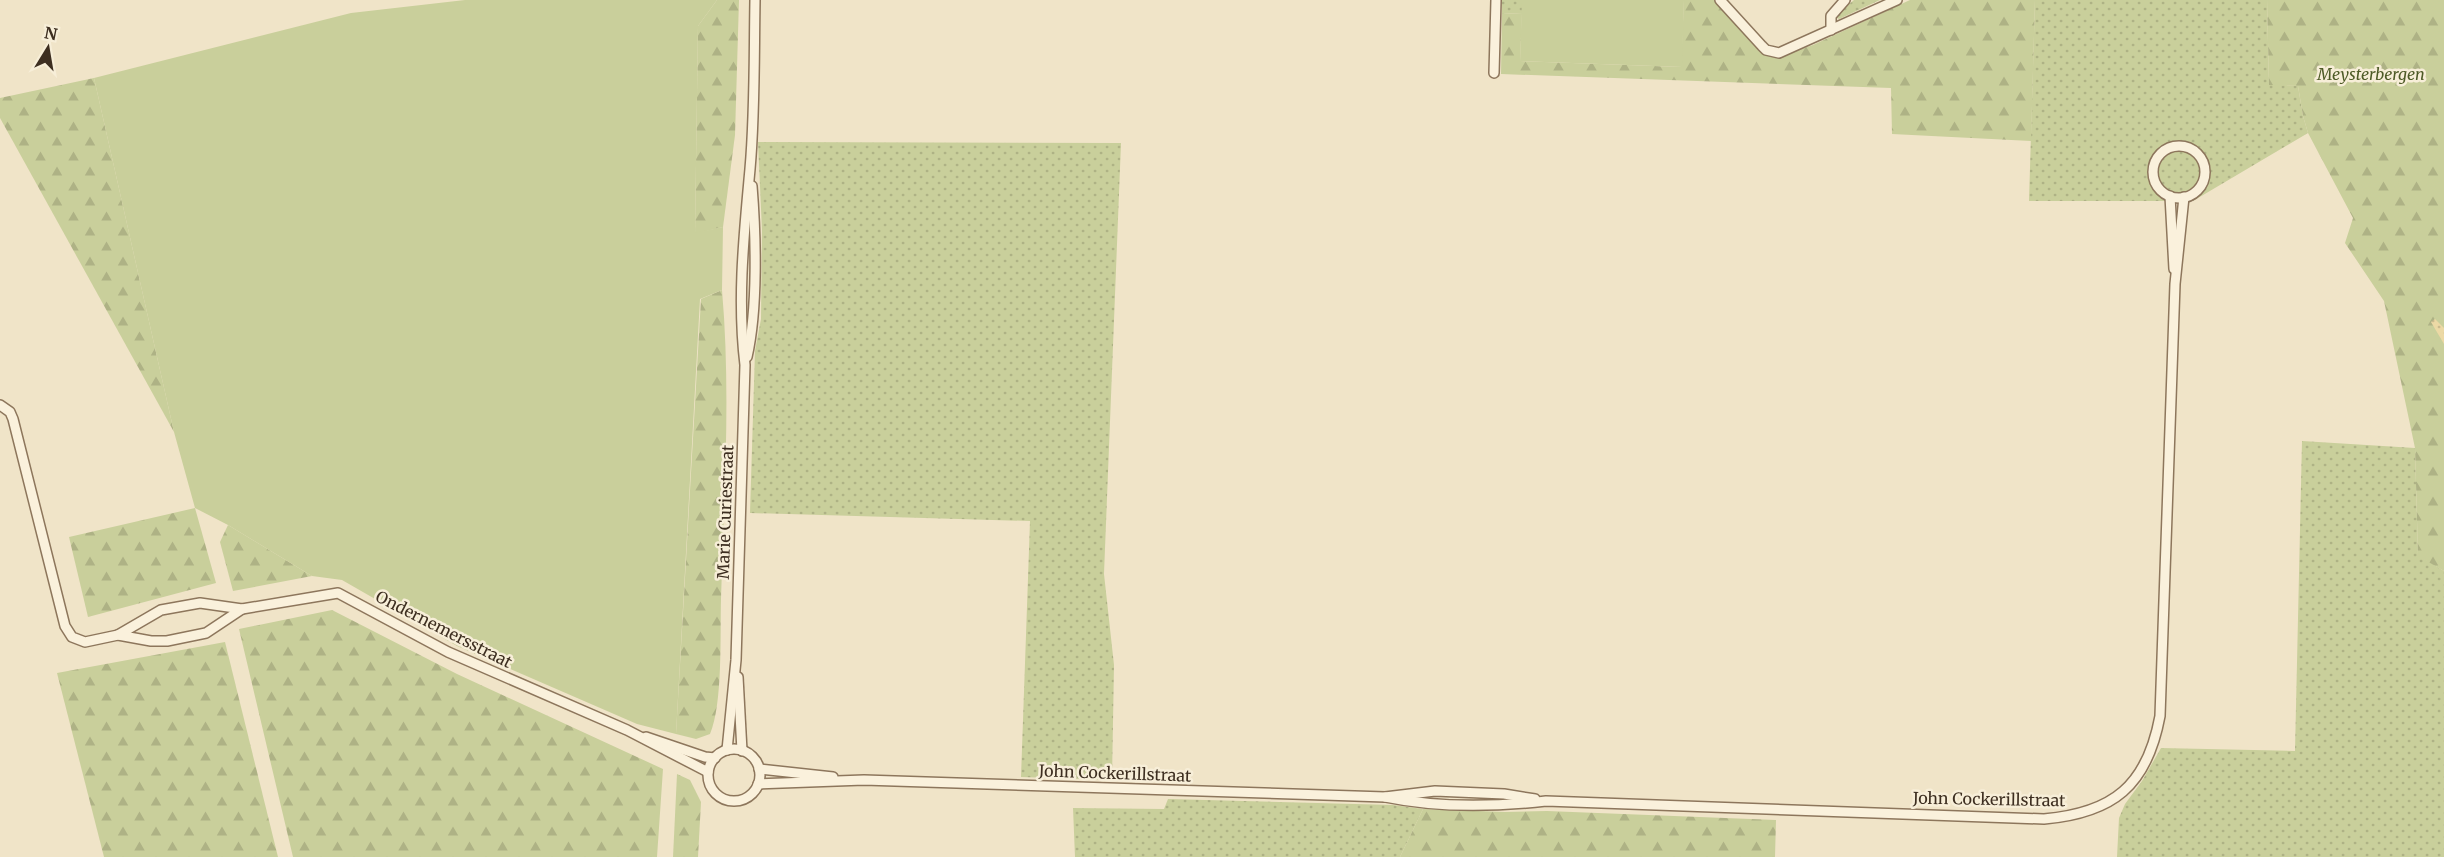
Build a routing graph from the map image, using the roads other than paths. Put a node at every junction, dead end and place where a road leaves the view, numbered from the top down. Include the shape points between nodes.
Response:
1 (755, 0) edge
2 (1496, 0) edge
3 (1720, 0) edge
4 (1845, 0) edge
5 (1897, 0) edge
6 (1831, 30) junction
7 (1494, 73) dead end
8 (2170, 196) junction
9 (2184, 197) junction
10 (2175, 284) junction
11 (0, 405) edge
12 (242, 609) junction
13 (118, 635) junction
14 (736, 660) junction
15 (627, 730) junction
16 (727, 750) junction
17 (742, 751) junction
18 (715, 758) junction
19 (759, 769) junction
20 (708, 772) junction
21 (844, 779) junction
22 (758, 784) junction

1 - 14 street, Marie Curiestraat via 740,323 745,365
2 - 7 street
3 - 6 street via 1772,52 1792,48
4 - 6 street via 1831,16
5 - 6 street
8 - 9 street
8 - 9 street via 2157,186 2155,162 2166,150 2183,147 2198,154 2205,170 2200,187
8 - 10 street, John Cockerillstraat
9 - 10 street, John Cockerillstraat
10 - 21 street, John Cockerillstraat via 2160,716 2151,752 2132,783 2119,796 2085,813 2044,819 1546,801 1504,794 1447,792 1385,796
11 - 13 street, Ondernemersstraat via 13,419 68,632 86,642
12 - 13 street, Ondernemersstraat via 200,603 161,610
12 - 13 street, Ondernemersstraat via 206,633 151,641
12 - 15 street, Ondernemersstraat via 338,593 465,660
14 - 16 street
14 - 17 street
15 - 18 street, Ondernemersstraat
15 - 20 street, Ondernemersstraat
16 - 17 street
16 - 18 street
17 - 19 street via 750,755
18 - 20 street
19 - 21 street, John Cockerillstraat
19 - 22 street
20 - 22 street via 711,788 724,799 740,800
21 - 22 street, John Cockerillstraat

